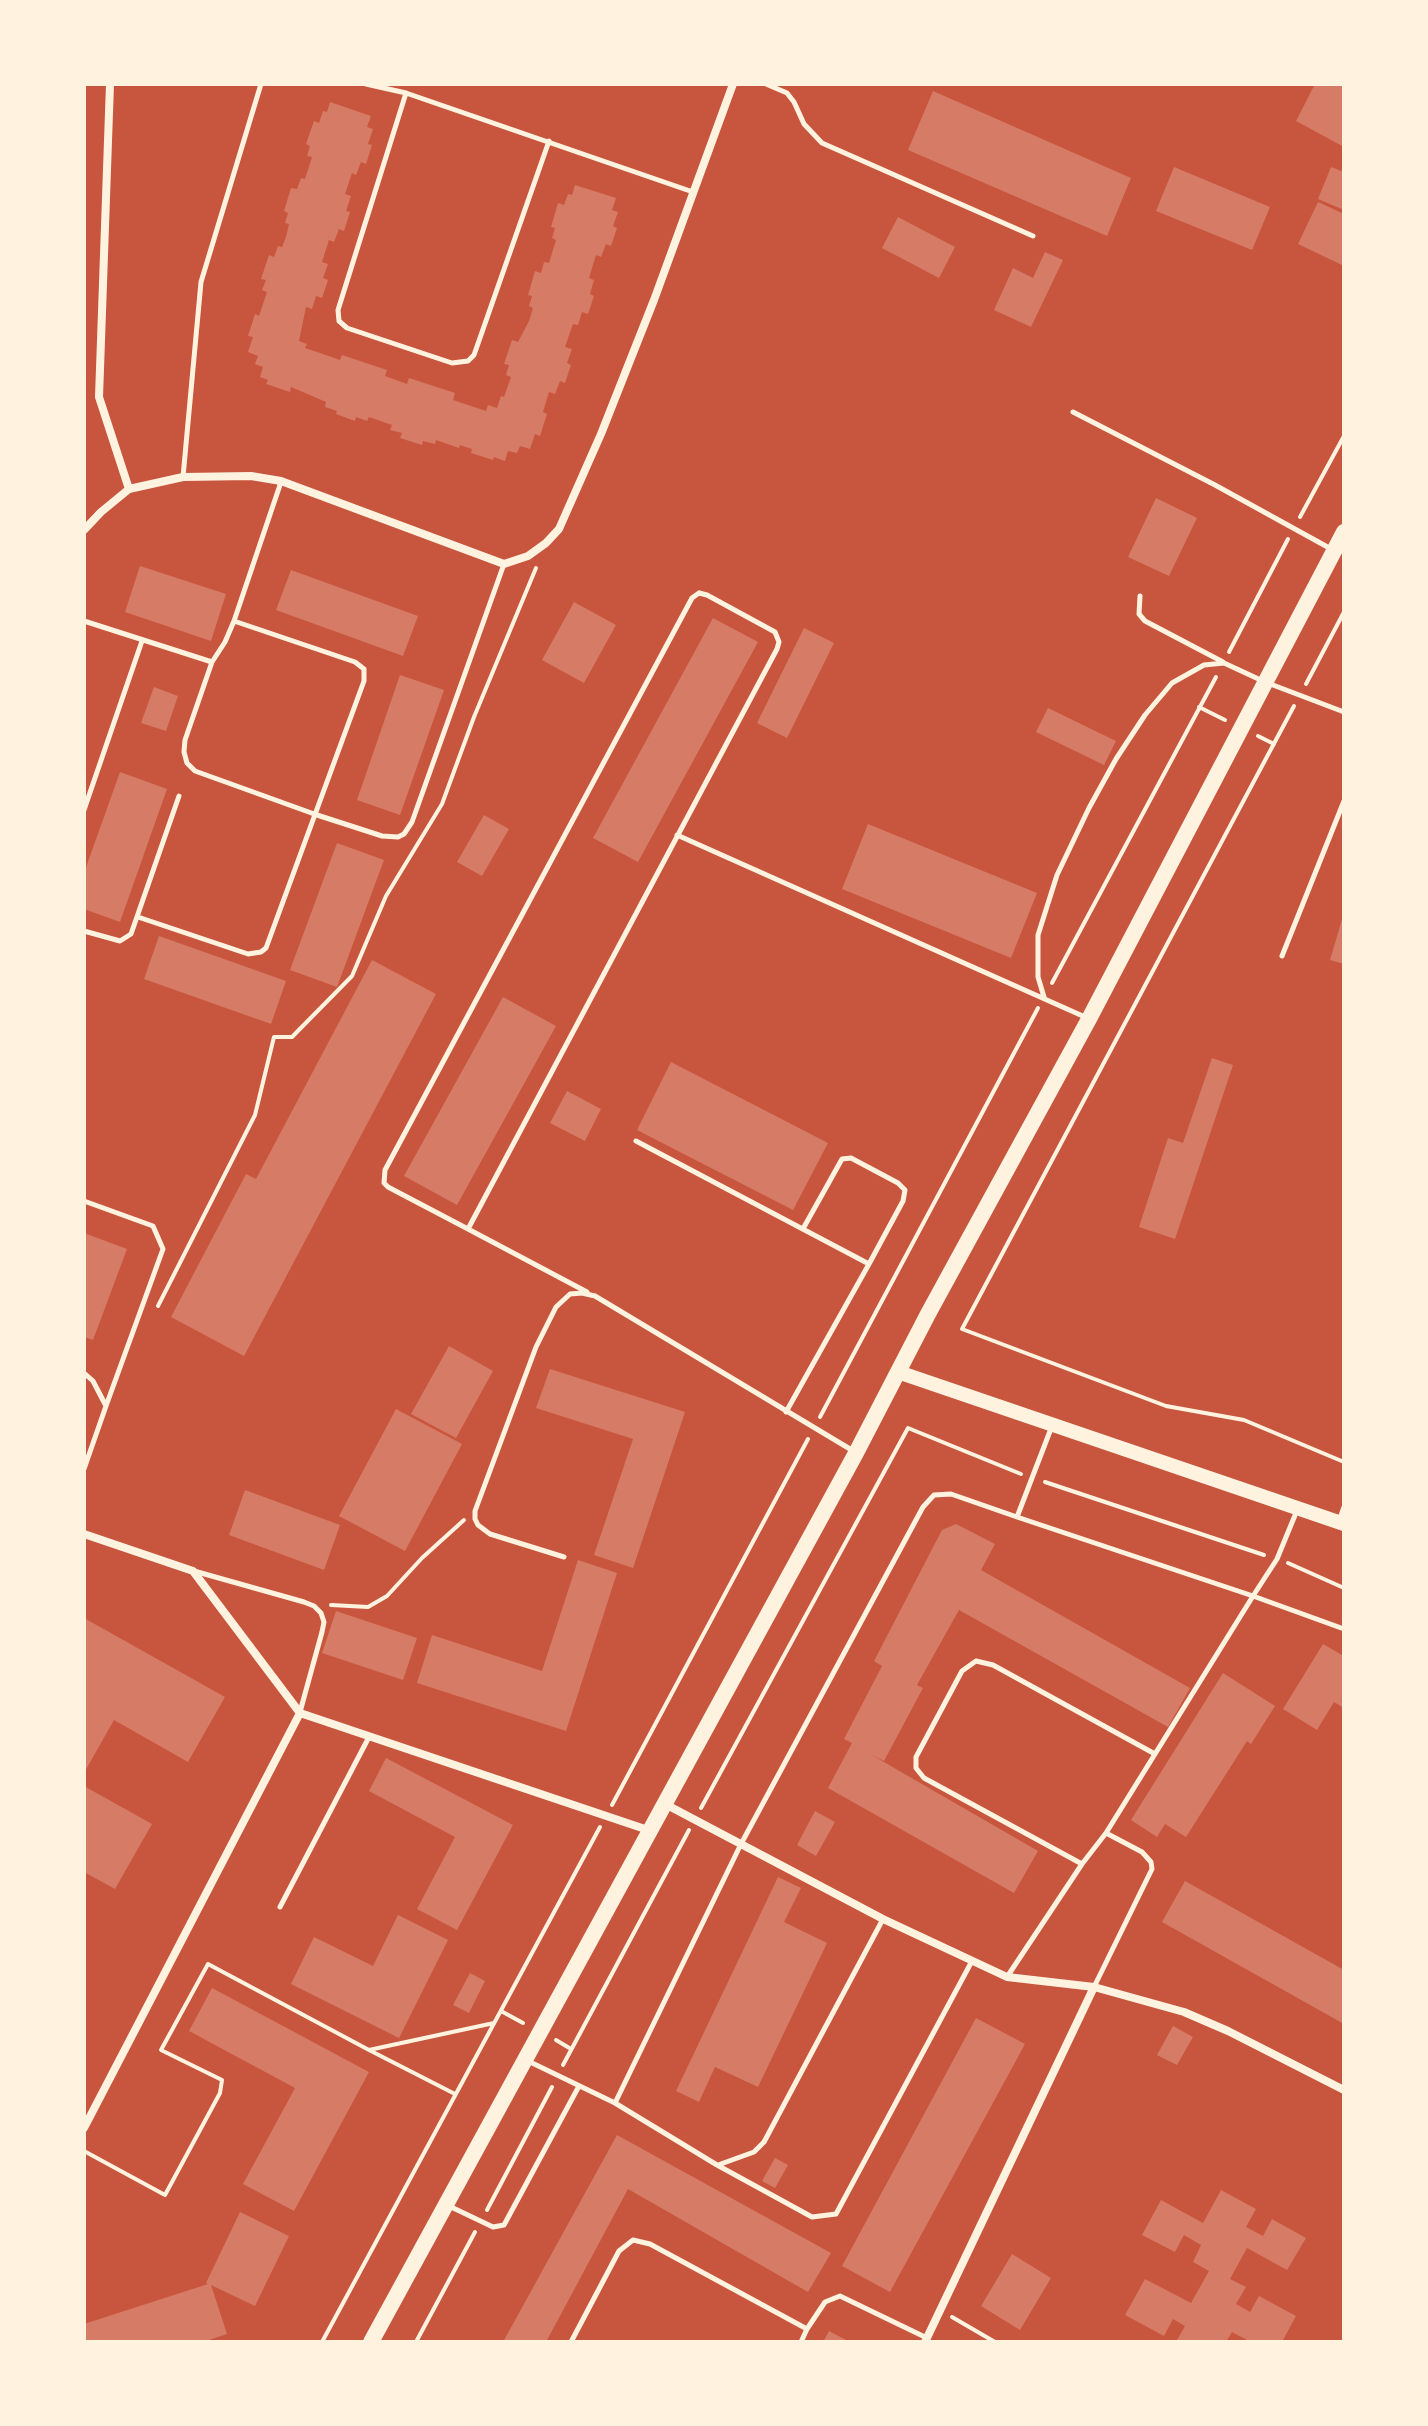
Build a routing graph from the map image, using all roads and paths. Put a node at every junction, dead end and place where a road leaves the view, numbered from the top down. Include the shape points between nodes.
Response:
1 (110, 84) edge
2 (261, 84) edge
3 (366, 84) edge
4 (733, 84) edge
5 (766, 84) edge
6 (406, 93) junction
7 (549, 141) junction
8 (693, 192) junction
9 (1033, 236) dead end
10 (1073, 412) dead end
11 (1344, 436) edge
12 (183, 477) junction
13 (281, 481) junction
14 (129, 489) junction
15 (1294, 527) junction
16 (84, 530) edge
17 (1344, 532) edge
18 (546, 543) junction
19 (1334, 550) junction
20 (504, 564) junction
21 (1140, 596) dead end
22 (1344, 612) edge
23 (84, 621) edge
24 (234, 621) junction
25 (142, 641) junction
26 (212, 662) junction
27 (1224, 663) junction
28 (1265, 682) junction
29 (1300, 695) junction
30 (1344, 712) edge
31 (179, 796) dead end
32 (1344, 801) edge
33 (84, 810) edge
34 (317, 815) junction
35 (677, 835) junction
36 (138, 917) junction
37 (84, 931) edge
38 (1282, 956) dead end
39 (1044, 997) junction
40 (1089, 1019) junction
41 (636, 1141) dead end
42 (84, 1201) edge
43 (804, 1227) junction
44 (468, 1229) junction
45 (869, 1264) junction
46 (595, 1296) junction
47 (155, 1312) dead end
48 (898, 1372) junction
49 (84, 1373) edge
50 (106, 1406) junction
51 (786, 1412) junction
52 (1052, 1425) junction
53 (814, 1428) junction
54 (856, 1453) junction
55 (1344, 1462) edge
56 (84, 1469) edge
57 (1033, 1479) junction
58 (1344, 1507) edge
59 (1298, 1508) junction
60 (475, 1511) junction
61 (1017, 1517) junction
62 (1341, 1523) edge
63 (84, 1534) edge
64 (564, 1557) dead end
65 (1277, 1559) junction
66 (193, 1571) junction
67 (1344, 1588) edge
68 (1253, 1596) junction
69 (314, 1606) junction
70 (1344, 1629) edge
71 (300, 1713) junction
72 (369, 1737) junction
73 (1155, 1754) junction
74 (664, 1804) junction
75 (606, 1816) junction
76 (695, 1820) junction
77 (648, 1830) junction
78 (1106, 1833) junction
79 (741, 1844) junction
80 (1082, 1864) junction
81 (280, 1907) dead end
82 (883, 1919) junction
83 (972, 1961) junction
84 (1007, 1977) junction
85 (1094, 1987) junction
86 (494, 2023) junction
87 (369, 2050) junction
88 (523, 2059) junction
89 (558, 2076) junction
90 (579, 2086) junction
91 (1344, 2090) edge
92 (456, 2094) junction
93 (615, 2103) junction
94 (84, 2128) edge
95 (84, 2151) edge
96 (717, 2165) junction
97 (446, 2204) junction
98 (481, 2222) junction
99 (940, 2309) junction
100 (807, 2329) junction
101 (926, 2340) edge
102 (322, 2342) edge
103 (371, 2342) edge
104 (416, 2342) edge
105 (571, 2342) edge
106 (801, 2342) edge
107 (995, 2342) edge

1 - 14 street via 99,397
2 - 12 lane via 201,282
3 - 6 lane
4 - 8 street
5 - 9 lane via 787,93 822,143
6 - 7 lane
6 - 7 lane via 338,310 339,321 347,328 452,363 474,355
7 - 8 lane
8 - 18 street via 601,434 559,529
10 - 15 lane
11 - 15 path
12 - 13 street
12 - 14 street
13 - 20 street
13 - 24 lane
14 - 16 street
15 - 19 lane
15 - 27 path
17 - 19 main road
18 - 20 street
18 - 47 path via 442,804 386,896 352,976 292,1037 274,1037 255,1115
19 - 28 main road
20 - 34 lane via 409,828 390,838
21 - 27 lane via 1137,606 1145,621
22 - 29 path
23 - 25 lane
24 - 26 lane
24 - 34 lane via 364,669
25 - 26 lane
25 - 33 lane
26 - 34 lane via 185,740 187,763 207,777
27 - 28 lane
27 - 39 path
27 - 39 lane via 1204,665 1172,683 1130,737 1089,808 1057,875 1038,935 1038,977
28 - 29 lane
28 - 40 main road
29 - 30 lane
29 - 55 path via 962,1329 1166,1406 1244,1420
31 - 36 lane
32 - 38 lane
34 - 36 lane via 270,942 261,952 248,954
35 - 39 lane
35 - 44 lane
35 - 44 lane via 779,642 771,629 703,593 692,598 385,1170 388,1187
36 - 37 lane via 131,934 120,941
39 - 40 lane
39 - 53 path
40 - 48 main road
41 - 43 lane
42 - 50 lane via 153,1226 163,1249
43 - 45 lane
43 - 45 lane via 845,1158 898,1183 905,1190 903,1201
44 - 46 lane
45 - 51 lane
46 - 51 lane
46 - 60 lane via 570,1294 552,1314
48 - 52 street
48 - 54 main road
49 - 50 lane
50 - 56 lane
51 - 53 lane
52 - 57 lane
52 - 59 street
53 - 54 lane
53 - 75 path
54 - 74 main road
57 - 61 lane
57 - 65 path
57 - 76 path via 908,1428
58 - 62 lane
59 - 62 street
59 - 65 lane
60 - 64 lane via 478,1525 490,1534
60 - 69 path via 387,1596 368,1607
61 - 68 lane
61 - 79 lane via 951,1494 928,1500
63 - 66 street
65 - 67 path
65 - 68 lane
66 - 69 lane
66 - 71 street
68 - 70 lane
68 - 73 lane
69 - 71 lane via 324,1622
71 - 72 street
71 - 94 street
72 - 75 street
72 - 81 lane
73 - 78 lane
73 - 80 lane via 993,1665 976,1661 962,1671 916,1757 916,1768 924,1778
74 - 76 street
74 - 77 main road
75 - 77 street
75 - 86 path
76 - 79 street
76 - 89 path
77 - 88 main road
78 - 80 lane
78 - 85 lane via 1142,1852 1152,1869
79 - 82 street
79 - 93 lane
80 - 84 lane
82 - 83 street
82 - 96 lane via 764,2142 754,2152
83 - 84 street
83 - 96 lane via 836,2214 812,2217
84 - 85 street
85 - 91 street via 1199,2018
85 - 99 street
86 - 87 path
86 - 92 path
87 - 92 path
87 - 95 path via 208,1964 161,2050 222,2080 220,2093 165,2195
88 - 89 lane
88 - 97 main road
89 - 90 lane
89 - 98 path
90 - 93 lane
90 - 98 lane via 509,2220 499,2227
92 - 102 path
93 - 96 lane
97 - 98 lane
97 - 103 main road
98 - 104 path
99 - 101 street
99 - 107 path
100 - 101 lane via 825,2302 840,2296
100 - 105 lane via 650,2244 633,2240 619,2251
100 - 106 lane

